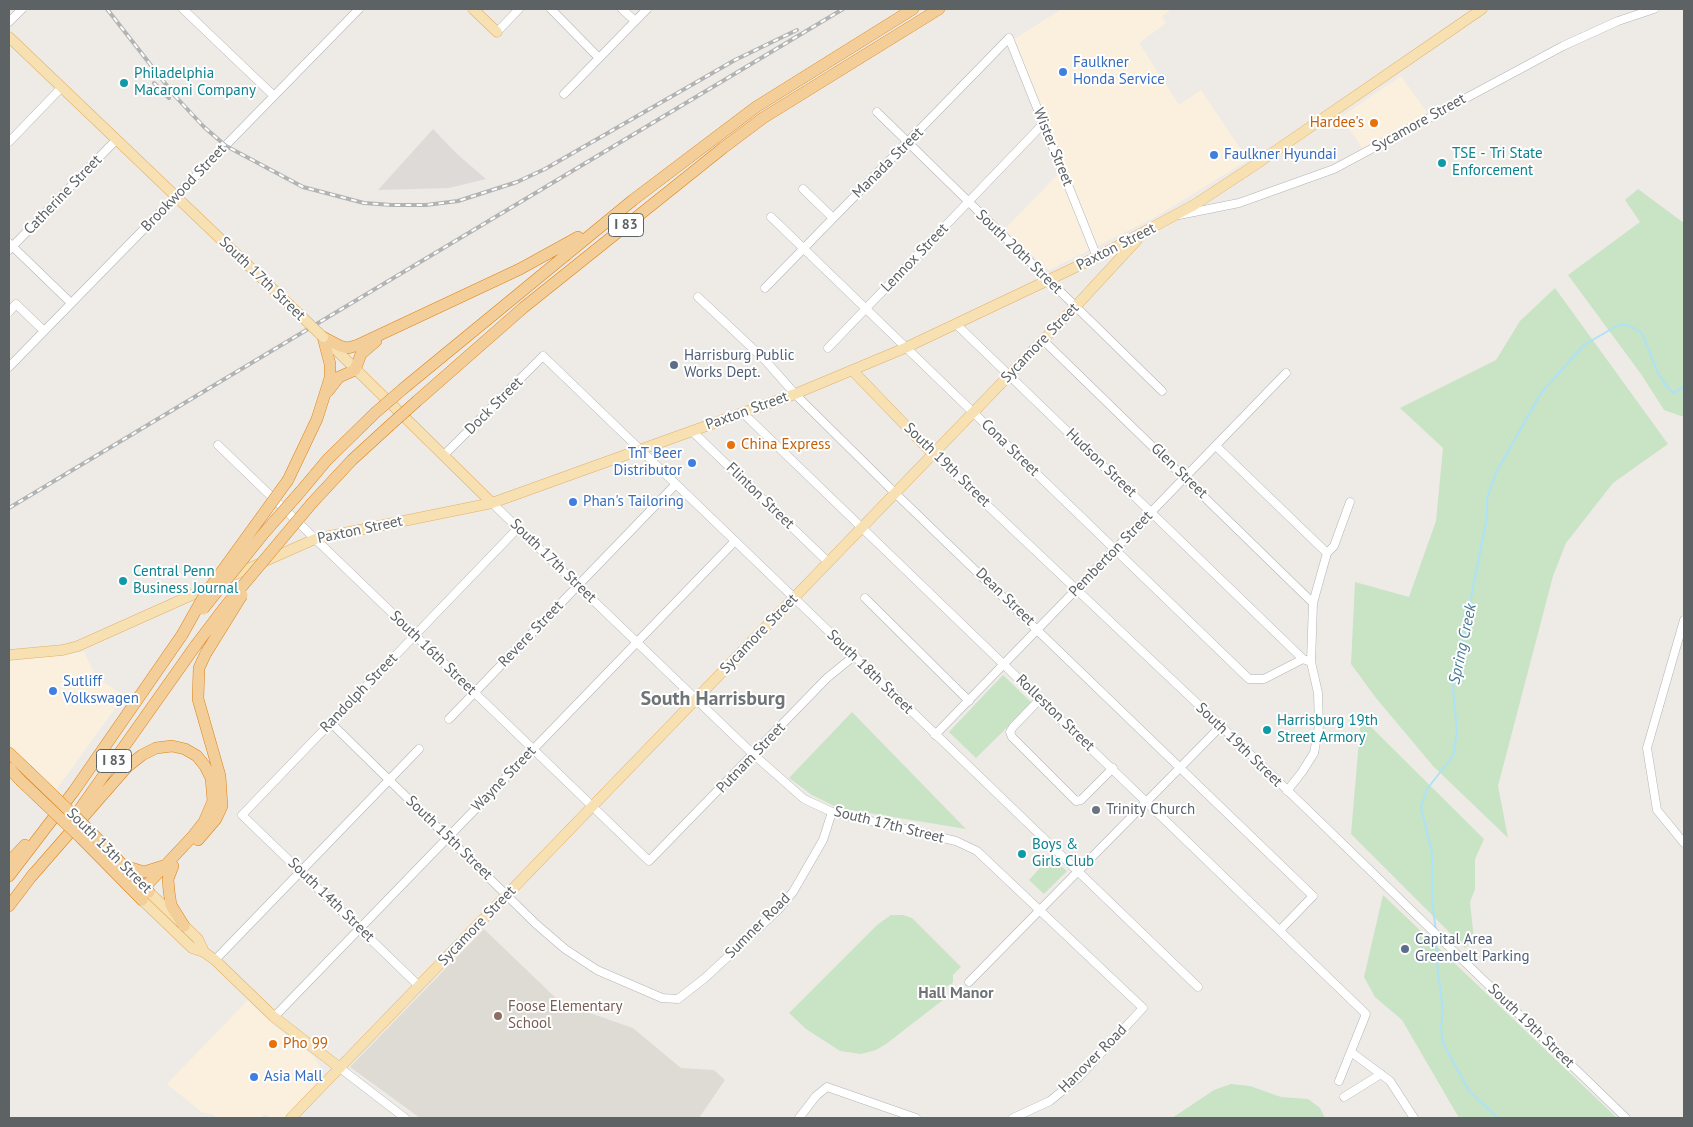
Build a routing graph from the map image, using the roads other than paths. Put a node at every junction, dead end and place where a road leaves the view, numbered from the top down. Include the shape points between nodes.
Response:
1 (22, 9) edge
2 (183, 9) edge
3 (359, 9) edge
4 (473, 9) edge
5 (519, 9) edge
6 (551, 9) edge
7 (622, 9) edge
8 (647, 9) edge
9 (913, 9) edge
10 (939, 9) edge
11 (1482, 9) edge
12 (1654, 9) edge
13 (635, 21) junction
14 (9, 22) edge
15 (497, 32) joint
16 (9, 37) edge
17 (1009, 38) joint
18 (599, 58) junction
19 (62, 87) junction
20 (564, 94) dead end
21 (274, 96) junction
22 (877, 112) dead end
23 (1044, 123) junction
24 (116, 140) junction
25 (9, 142) edge
26 (909, 143) junction
27 (803, 190) dead end
28 (176, 197) junction
29 (633, 200) junction
30 (968, 203) junction
31 (1175, 216) junction
32 (771, 217) dead end
33 (833, 218) junction
34 (1141, 235) junction
35 (10, 246) edge
36 (803, 249) junction
37 (1097, 257) junction
38 (1049, 281) junction
39 (765, 288) dead end
40 (698, 296) dead end
41 (71, 303) junction
42 (1076, 306) junction
43 (866, 309) junction
44 (9, 312) edge
45 (410, 319) junction
46 (956, 324) junction
47 (44, 331) junction
48 (322, 337) junction
49 (1043, 340) junction
50 (828, 348) dead end
51 (905, 348) junction
52 (543, 356) joint
53 (9, 367) edge
54 (355, 370) junction
55 (852, 371) junction
56 (1286, 373) dead end
57 (1010, 375) junction
58 (1162, 392) dead end
59 (795, 394) junction
60 (325, 397) junction
61 (743, 413) junction
62 (973, 413) junction
63 (692, 431) junction
64 (218, 444) dead end
65 (1216, 446) junction
66 (640, 449) junction
67 (933, 454) junction
68 (444, 455) junction
69 (1186, 477) junction
70 (676, 484) junction
71 (895, 493) junction
72 (1350, 502) dead end
73 (492, 503) junction
74 (1152, 512) junction
75 (295, 522) junction
76 (862, 527) junction
77 (518, 528) junction
78 (315, 539) junction
79 (734, 541) junction
80 (1115, 550) junction
81 (1326, 554) junction
82 (828, 562) junction
83 (578, 585) junction
84 (1076, 590) junction
85 (794, 598) junction
86 (865, 598) dead end
87 (1313, 603) junction
88 (1684, 620) edge
89 (1038, 629) junction
90 (182, 635) junction
91 (415, 635) junction
92 (637, 641) junction
93 (9, 655) edge
94 (854, 656) junction
95 (1303, 659) junction
96 (1312, 662) junction
97 (1004, 664) junction
98 (474, 692) junction
99 (696, 699) junction
100 (1040, 699) junction
101 (969, 701) junction
102 (449, 719) dead end
103 (331, 723) junction
104 (1222, 726) junction
105 (935, 735) junction
106 (419, 749) dead end
107 (533, 749) junction
108 (9, 754) edge
109 (753, 754) junction
110 (1181, 767) junction
111 (9, 768) edge
112 (1113, 768) junction
113 (9, 774) edge
114 (24, 775) junction
115 (389, 780) junction
116 (74, 791) junction
117 (1287, 791) junction
118 (1147, 801) junction
119 (592, 807) junction
120 (832, 812) junction
121 (242, 815) joint
122 (448, 837) junction
123 (1684, 843) edge
124 (101, 850) junction
125 (649, 861) joint
126 (9, 862) edge
127 (123, 864) junction
128 (169, 866) junction
129 (301, 871) junction
130 (1077, 872) junction
131 (9, 876) edge
132 (31, 877) junction
133 (145, 893) junction
134 (508, 894) junction
135 (9, 906) edge
136 (1041, 909) junction
137 (184, 926) junction
138 (360, 928) junction
139 (1281, 929) junction
140 (204, 952) junction
141 (215, 960) junction
142 (969, 982) dead end
143 (419, 986) junction
144 (1198, 987) dead end
145 (678, 999) joint
146 (1143, 1008) joint
147 (274, 1017) junction
148 (1351, 1052) junction
149 (340, 1068) junction
150 (1381, 1074) junction
151 (1339, 1081) dead end
152 (1344, 1098) dead end
153 (291, 1118) edge
154 (405, 1118) edge
155 (799, 1118) edge
156 (916, 1118) edge
157 (1013, 1118) edge
158 (1414, 1118) edge
159 (1626, 1118) edge

1 - 14 street
2 - 21 street
3 - 21 street, Brookwood Street
4 - 15 main road
5 - 15 street
6 - 18 street
7 - 13 street
8 - 13 street
9 - 29 highway, I 83 via 756,107
10 - 75 highway, I 83, bridge via 763,118 723,148 523,308 352,460
11 - 31 main road, Paxton Street via 1255,166
12 - 31 street, Sycamore Street via 1563,46 1334,169 1239,203
13 - 18 street
16 - 19 main road, South 17th Street
17 - 23 street, Wister Street
17 - 26 street, Manada Street
18 - 20 street
19 - 24 main road, South 17th Street
19 - 25 street
21 - 28 street, Brookwood Street
22 - 26 street, South 20th Street
23 - 30 street, Lennox Street
23 - 37 street, Wister Street
24 - 28 main road, South 17th Street
24 - 35 street, Catherine Street
26 - 30 street, South 20th Street
26 - 33 street, Manada Street
27 - 33 street
28 - 41 street, Brookwood Street
28 - 48 main road, South 17th Street, bridge
29 - 45 highway via 548,255
29 - 90 highway, I 83, bridge via 375,413 327,460
30 - 38 street, South 20th Street
30 - 43 street, Lennox Street
31 - 34 main road, Paxton Street
32 - 36 street, Cona Street
33 - 36 street, Manada Street
34 - 37 main road, Paxton Street
34 - 42 main road, Sycamore Street
35 - 41 street
36 - 39 street, Manada Street
36 - 43 street, Cona Street
37 - 38 main road, Paxton Street
38 - 42 street, South 20th Street
38 - 46 main road, Paxton Street
40 - 59 street, Dean Street via 765,360
41 - 47 street, Brookwood Street
42 - 49 main road, Sycamore Street
42 - 58 street, South 20th Street
43 - 50 street, Lennox Street
43 - 51 street, Cona Street
44 - 47 street via 16,304
45 - 48 highway via 348,348
45 - 54 highway via 366,350
46 - 51 main road, Paxton Street
46 - 57 street, Hudson Street
47 - 53 street, Brookwood Street
48 - 54 main road, South 17th Street
48 - 60 highway via 330,364
49 - 57 main road, Sycamore Street
49 - 69 street, Glen Street
51 - 55 main road, Paxton Street
51 - 62 street, Cona Street
52 - 66 street, South 18th Street
52 - 68 street, Dock Street
54 - 60 highway via 339,377
54 - 68 main road, South 17th Street
55 - 59 main road, Paxton Street
55 - 67 main road, South 19th Street
56 - 65 street, Pemberton Street
57 - 62 main road, Sycamore Street
57 - 74 street, Hudson Street
59 - 61 main road, Paxton Street
59 - 71 street, Dean Street
60 - 90 highway, bridge via 308,442 288,480 204,596
61 - 63 main road, Paxton Street
61 - 76 street, Rolleston Street
62 - 67 main road, Sycamore Street
62 - 80 street, Cona Street
63 - 66 main road, Paxton Street
63 - 82 street, Flinton Street
64 - 78 street, South 16th Street
65 - 69 street, Pemberton Street
65 - 81 street
66 - 70 street, South 18th Street
66 - 73 main road, Paxton Street
67 - 71 main road, Sycamore Street
67 - 84 street, South 19th Street
68 - 73 main road, South 17th Street
69 - 74 street, Pemberton Street
69 - 87 street, Glen Street
70 - 79 street, South 18th Street
70 - 83 street, Revere Street
71 - 76 main road, Sycamore Street
71 - 89 street, Dean Street
72 - 81 street via 1334,546
73 - 77 street, South 17th Street
73 - 78 main road, Paxton Street
74 - 80 street, Pemberton Street
74 - 95 street, Hudson Street
75 - 128 highway, bridge via 260,568 199,668 198,699 220,776 222,806 210,828
75 - 132 highway, I 83, bridge via 224,608
76 - 82 main road, Sycamore Street
76 - 97 street, Rolleston Street
77 - 83 street, South 17th Street
77 - 91 street, Randolph Street
78 - 91 street, South 16th Street
78 - 93 main road, Paxton Street via 78,646
79 - 85 street, South 18th Street
79 - 92 street, Wayne Street
80 - 84 street, Pemberton Street
80 - 95 street, Cona Street via 1249,679 1264,678
81 - 87 street
82 - 85 main road, Sycamore Street
83 - 92 street, South 17th Street
83 - 98 street, Revere Street
84 - 89 street, Pemberton Street
84 - 104 street, South 19th Street
85 - 94 street, South 18th Street
85 - 99 main road, Sycamore Street
86 - 101 street
87 - 96 street
88 - 123 street via 1646,748 1657,810
89 - 97 street, Pemberton Street
89 - 110 street, Dean Street
90 - 116 highway, I 83
91 - 98 street, South 16th Street
91 - 103 street, Randolph Street
92 - 99 street, South 17th Street
92 - 107 street, Wayne Street
94 - 105 street, South 18th Street
94 - 109 street, Putnam Street via 827,678
95 - 96 street, Hudson Street
96 - 117 street via 1318,693 1319,726 1314,752
97 - 100 street, Rolleston Street
97 - 101 street, Pemberton Street
98 - 102 street, Revere Street
98 - 107 street, South 16th Street
99 - 109 street, South 17th Street
99 - 119 main road, Sycamore Street
100 - 112 street, Rolleston Street
100 - 112 street via 1013,727 1010,732 1012,738 1076,801 1081,800
101 - 105 street, Pemberton Street
103 - 115 street, South 15th Street
103 - 121 street, Randolph Street
104 - 110 street
104 - 117 street, South 19th Street
105 - 130 street, South 18th Street
106 - 115 street
107 - 119 street, South 16th Street
107 - 122 street, Wayne Street
108 - 114 highway, South 13th Street
109 - 120 street, South 17th Street via 804,800
109 - 125 street, Putnam Street
110 - 118 street
110 - 139 street, Dean Street via 1313,896
111 - 114 highway, South 13th Street
112 - 118 street, Rolleston Street
113 - 114 highway
114 - 124 highway, South 13th Street, bridge
115 - 122 street, South 15th Street
115 - 129 street
116 - 126 highway
116 - 131 highway, I 83
117 - 159 street, South 19th Street
118 - 130 street
118 - 139 street, Rolleston Street
119 - 125 street, South 16th Street
119 - 134 main road, Sycamore Street
120 - 136 street, South 17th Street via 967,846 986,858
120 - 145 street, Sumner Road via 823,840 793,892 754,933
121 - 129 street, South 14th Street
122 - 134 street, South 15th Street
122 - 138 street, Wayne Street
124 - 127 highway, South 13th Street
124 - 133 highway, South 13th Street
127 - 128 highway via 144,872
127 - 133 highway, South 13th Street
128 - 132 highway via 204,822 213,801 211,778 206,766 197,756 172,746 156,748 127,768
128 - 133 highway
128 - 137 highway via 171,905
129 - 138 street, South 14th Street
129 - 141 street
130 - 136 street
130 - 144 street, South 18th Street
132 - 135 highway, I 83
133 - 137 main road, South 13th Street
133 - 140 main road, South 13th Street via 192,948
134 - 143 main road, Sycamore Street
134 - 145 street, South 15th Street via 565,949 597,970 662,998
136 - 142 street
136 - 146 street, South 17th Street
137 - 140 main road, South 13th Street via 198,939
138 - 143 street, South 14th Street
138 - 147 street, Wayne Street
139 - 148 street, Rolleston Street via 1366,1014
140 - 141 main road, South 13th Street
141 - 147 main road, South 13th Street
143 - 149 main road, Sycamore Street
146 - 157 street, Hanover Road via 1078,1078 1050,1101
147 - 149 main road, South 13th Street
148 - 150 street
148 - 151 street
149 - 153 main road, Sycamore Street
149 - 154 street, South 13th Street
150 - 152 street
150 - 158 street via 1390,1081
155 - 156 street via 827,1087

